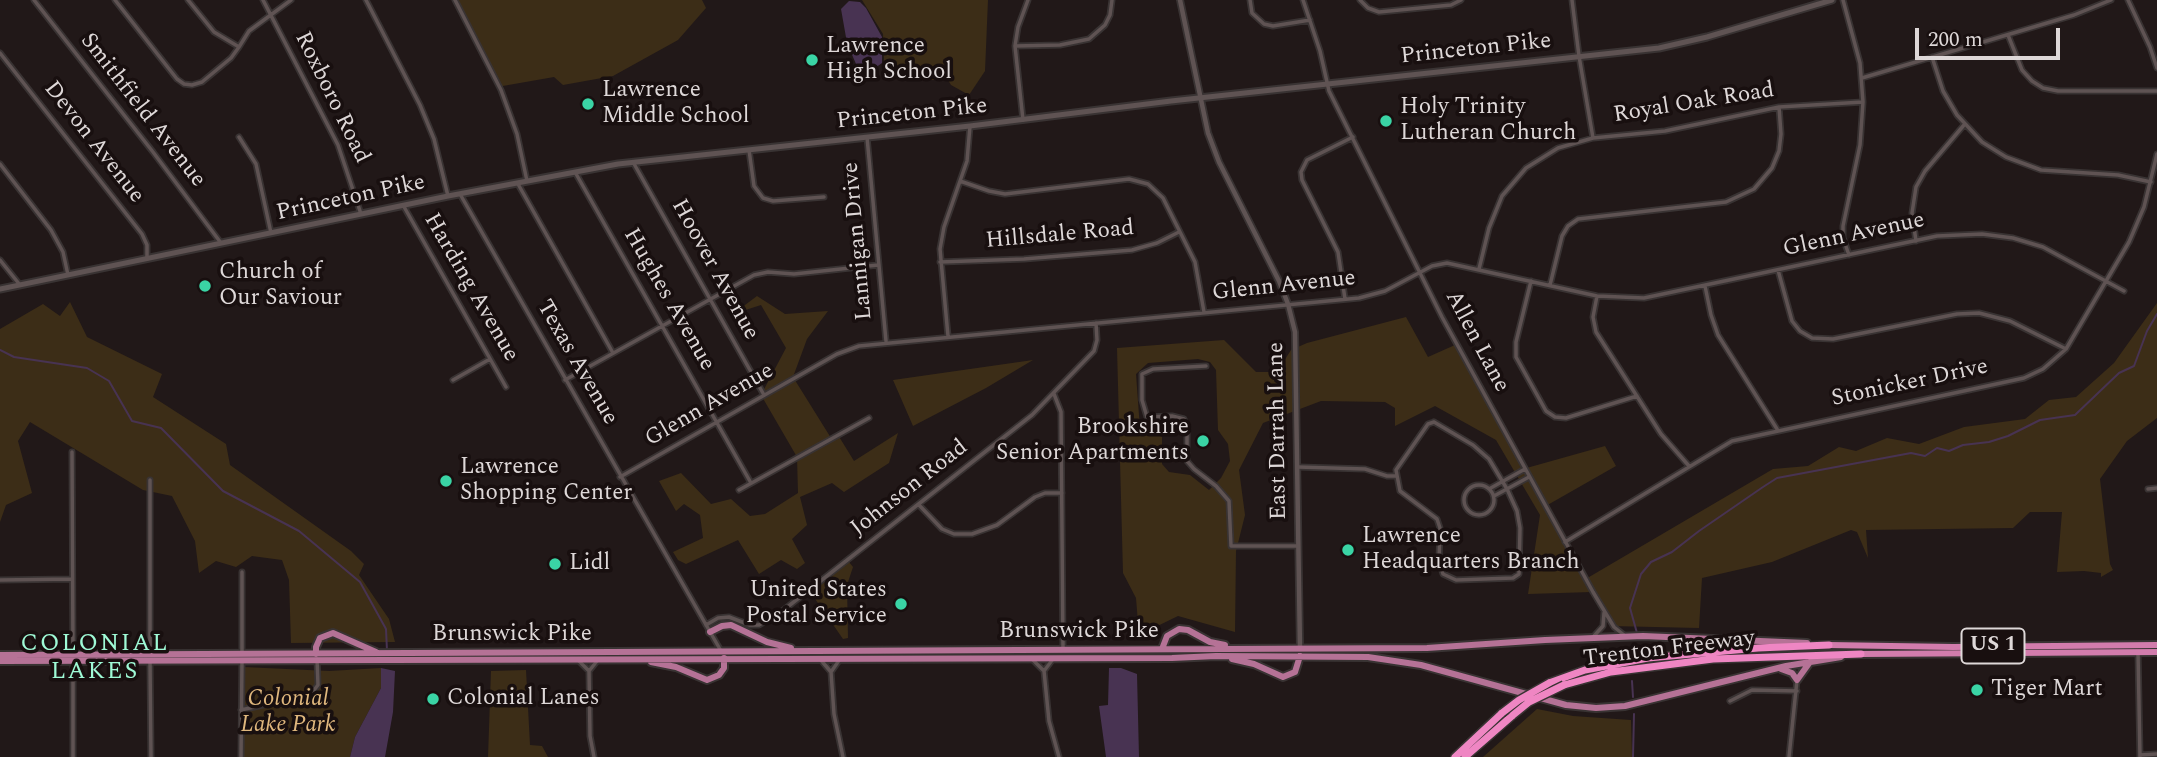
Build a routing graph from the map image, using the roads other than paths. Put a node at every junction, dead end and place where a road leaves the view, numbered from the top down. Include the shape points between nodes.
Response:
1 (34, 0) edge
2 (114, 0) edge
3 (188, 0) edge
4 (263, 0) edge
5 (291, 0) edge
6 (366, 0) edge
7 (455, 0) edge
8 (1028, 0) edge
9 (1112, 0) edge
10 (1181, 0) edge
11 (1250, 0) edge
12 (1303, 0) edge
13 (1360, 0) edge
14 (1461, 0) edge
15 (1573, 0) edge
16 (1832, 0) edge
17 (1843, 0) edge
18 (2111, 0) edge
19 (2128, 0) edge
20 (271, 16) junction
21 (1310, 20) junction
22 (2008, 34) junction
23 (1014, 46) junction
24 (239, 47) junction
25 (0, 53) edge
26 (1579, 56) junction
27 (1932, 57) junction
28 (2157, 68) edge
29 (1862, 78) junction
30 (1327, 84) junction
31 (2157, 91) edge
32 (1200, 98) junction
33 (1863, 102) junction
34 (1779, 107) junction
35 (1023, 120) junction
36 (1964, 125) junction
37 (970, 126) junction
38 (240, 137) dead end
39 (867, 137) junction
40 (1353, 137) junction
41 (1593, 138) junction
42 (749, 150) junction
43 (2157, 154) edge
44 (633, 162) junction
45 (0, 164) edge
46 (575, 172) junction
47 (527, 181) junction
48 (960, 181) junction
49 (2151, 182) junction
50 (518, 183) junction
51 (460, 194) junction
52 (448, 196) junction
53 (824, 197) dead end
54 (403, 205) junction
55 (361, 214) junction
56 (1180, 231) junction
57 (271, 233) junction
58 (1916, 241) junction
59 (221, 243) junction
60 (1849, 255) junction
61 (147, 259) junction
62 (0, 260) edge
63 (940, 262) junction
64 (878, 265) junction
65 (1479, 269) junction
66 (1778, 270) junction
67 (1420, 273) junction
68 (68, 275) junction
69 (2106, 280) junction
70 (1531, 281) junction
71 (20, 285) junction
72 (1550, 285) junction
73 (1704, 286) junction
74 (0, 289) edge
75 (2124, 290) dead end
76 (1597, 296) junction
77 (710, 298) junction
78 (1345, 299) junction
79 (1288, 304) junction
80 (1204, 312) junction
81 (1096, 322) junction
82 (662, 325) junction
83 (948, 336) junction
84 (886, 342) junction
85 (2067, 349) junction
86 (614, 353) junction
87 (490, 359) junction
88 (1206, 366) dead end
89 (453, 380) dead end
90 (565, 380) junction
91 (506, 387) dead end
92 (1054, 394) junction
93 (764, 395) junction
94 (1637, 396) junction
95 (869, 418) dead end
96 (717, 422) junction
97 (1778, 430) junction
98 (72, 452) dead end
99 (1298, 467) junction
100 (1689, 467) junction
101 (1525, 469) junction
102 (1396, 476) junction
103 (620, 477) junction
104 (1529, 477) junction
105 (150, 480) dead end
106 (1503, 481) junction
107 (751, 483) junction
108 (2157, 488) edge
109 (739, 489) dead end
110 (1489, 489) junction
111 (1507, 489) junction
112 (2148, 489) dead end
113 (1062, 493) junction
114 (1494, 496) junction
115 (919, 505) junction
116 (1565, 542) junction
117 (1299, 546) junction
118 (242, 572) dead end
119 (72, 579) junction
120 (0, 580) edge
121 (1604, 611) junction
122 (706, 625) junction
123 (710, 632) junction
124 (1631, 637) junction
125 (1588, 638) junction
126 (1829, 645) junction
127 (2157, 645) edge
128 (1300, 648) junction
129 (1063, 649) junction
130 (1162, 649) junction
131 (1248, 649) junction
132 (811, 651) junction
133 (2138, 652) junction
134 (2157, 652) edge
135 (0, 654) edge
136 (1861, 654) junction
137 (723, 655) junction
138 (381, 656) junction
139 (1055, 656) junction
140 (1216, 656) junction
141 (1300, 656) junction
142 (399, 657) junction
143 (841, 657) junction
144 (1030, 657) junction
145 (242, 658) junction
146 (317, 658) junction
147 (819, 658) junction
148 (73, 659) junction
149 (150, 659) junction
150 (629, 659) junction
151 (578, 660) junction
152 (597, 660) junction
153 (0, 661) edge
154 (1810, 662) junction
155 (1779, 668) junction
156 (589, 671) junction
157 (1044, 671) junction
158 (831, 672) junction
159 (1797, 680) junction
160 (1797, 691) junction
161 (1730, 701) dead end
162 (241, 710) junction
163 (2157, 754) edge
164 (2140, 756) edge
165 (73, 757) edge
166 (150, 757) edge
167 (241, 757) edge
168 (594, 757) edge
169 (843, 757) edge
170 (1059, 757) edge
171 (1455, 757) edge
172 (1465, 757) edge
173 (1789, 757) edge

1 - 59 street, Smithfield Avenue
2 - 24 street via 184,83 202,82
3 - 24 street via 215,32
4 - 20 street, Roxboro Road
5 - 20 street
6 - 52 street via 424,113
7 - 47 street via 501,90
8 - 23 street
9 - 23 street via 1105,25 1089,39
10 - 32 street, East Darrah Lane
11 - 21 street via 1252,13 1264,24
12 - 21 street, Allen Lane
13 - 14 street via 1379,12
15 - 26 street
16 - 26 main road, Princeton Pike via 1676,44
17 - 29 street
18 - 22 street
19 - 28 street
20 - 24 street via 250,31
20 - 55 street, Roxboro Road via 338,145
21 - 30 street, Allen Lane
22 - 27 street
22 - 31 street via 2022,70 2043,88
23 - 35 street
25 - 61 street, Devon Avenue via 142,234
26 - 30 main road, Princeton Pike
26 - 41 street
27 - 29 street
27 - 36 street via 1943,91
29 - 33 street
30 - 32 main road, Princeton Pike
30 - 40 street, Allen Lane
32 - 35 main road, Princeton Pike
32 - 79 street, East Darrah Lane via 1213,147
33 - 34 street, Royal Oak Road
33 - 60 street via 1860,145 1843,226
34 - 41 street, Royal Oak Road via 1665,131
34 - 72 street via 1781,134 1776,159 1754,188 1726,202 1578,219 1562,236
35 - 37 main road, Princeton Pike
36 - 49 street via 1993,150 2029,167
36 - 58 street via 1916,187 1912,213
37 - 39 main road, Princeton Pike
37 - 48 street via 968,157
38 - 57 street via 256,164
39 - 42 main road, Princeton Pike
39 - 64 street, Lannigan Drive
40 - 67 street, Allen Lane
40 - 78 street via 1307,160 1301,172 1338,252
41 - 65 street, Royal Oak Road via 1546,153 1517,177 1496,208
42 - 44 main road, Princeton Pike
42 - 53 street via 754,186 763,198
43 - 49 street, Stonicker Drive
44 - 46 main road, Princeton Pike
44 - 77 street, Hoover Avenue
45 - 68 street via 51,230
46 - 47 main road, Princeton Pike
46 - 82 street, Hughes Avenue
47 - 50 main road, Princeton Pike
48 - 56 street via 1005,194 1135,180 1159,193
48 - 63 street via 944,227
49 - 69 street, Stonicker Drive via 2137,226
50 - 51 main road, Princeton Pike
50 - 86 street
51 - 52 main road, Princeton Pike
51 - 90 street, Texas Avenue
52 - 54 main road, Princeton Pike
54 - 55 main road, Princeton Pike
54 - 87 street, Harding Avenue
55 - 57 main road, Princeton Pike
56 - 63 street, Hillsdale Road via 1132,250
56 - 80 street via 1198,271
57 - 59 main road, Princeton Pike
58 - 60 street, Glenn Avenue
58 - 69 street, Glenn Avenue via 1968,233 2013,238 2055,252
59 - 61 main road, Princeton Pike
60 - 66 street, Glenn Avenue
61 - 68 main road, Princeton Pike
62 - 71 street
63 - 83 street
64 - 77 street via 760,273
64 - 84 street, Lannigan Drive
65 - 67 street, Glenn Avenue via 1447,263
65 - 70 street, Glenn Avenue
66 - 73 street, Glenn Avenue
66 - 85 street via 1792,321 1812,338 1826,340 1979,313 2010,321
67 - 78 street, Glenn Avenue via 1374,295
67 - 101 street, Allen Lane
68 - 71 main road, Princeton Pike
69 - 75 street, Glenn Avenue
69 - 85 street, Stonicker Drive
70 - 72 street, Glenn Avenue
70 - 94 street via 1516,357 1546,411 1566,418
71 - 74 main road, Princeton Pike
72 - 76 street, Glenn Avenue
73 - 76 street, Glenn Avenue via 1644,298
73 - 97 street via 1718,335
76 - 94 street via 1594,328
77 - 82 street
77 - 93 street, Hoover Avenue
78 - 79 street, Glenn Avenue
79 - 80 street, Glenn Avenue
79 - 99 street, East Darrah Lane via 1297,344
80 - 81 street, Glenn Avenue
81 - 83 street, Glenn Avenue
81 - 92 street, Johnson Road via 1094,351
82 - 86 street
82 - 96 street, Hughes Avenue
83 - 84 street, Glenn Avenue
84 - 93 street, Glenn Avenue via 848,349
85 - 97 street, Stonicker Drive via 2024,378
86 - 90 street
87 - 89 street
87 - 91 street, Harding Avenue
88 - 117 street via 1153,369 1142,374 1147,417 1184,419 1187,461 1229,501 1231,546
90 - 103 street, Texas Avenue
92 - 113 street via 1061,412
92 - 115 street, Johnson Road
93 - 96 street, Glenn Avenue
94 - 100 street via 1661,435
95 - 107 street
96 - 103 street, Glenn Avenue
96 - 107 street, Hughes Avenue
97 - 100 street, Stonicker Drive via 1732,441
98 - 119 street
99 - 102 street via 1365,469
99 - 117 street, East Darrah Lane
100 - 116 street, Stonicker Drive
101 - 104 street, Allen Lane
101 - 106 street
102 - 106 street via 1422,431 1434,422 1489,458
102 - 111 street via 1400,491 1437,519 1443,574 1456,580 1519,575 1517,511
103 - 122 street, Texas Avenue
104 - 111 street
104 - 116 street, Allen Lane
105 - 149 street
106 - 110 street
106 - 111 street
107 - 109 street
108 - 112 street
110 - 114 street
110 - 114 street via 1471,487 1464,499 1467,508 1476,514 1486,513
111 - 114 street
113 - 115 street via 1035,497 997,525 972,534 942,529
113 - 129 street
115 - 122 street, Johnson Road via 764,624 750,625 729,617
116 - 121 street, Allen Lane
117 - 128 street, East Darrah Lane
118 - 145 street
119 - 120 street
119 - 148 street
121 - 124 street, Allen Lane via 1616,630
121 - 125 street via 1604,626
122 - 123 street, Texas Avenue
123 - 132 main road via 731,625 767,642
123 - 137 street, Texas Avenue
124 - 125 main road, Brunswick Pike
124 - 126 main road, Brunswick Pike
125 - 128 main road, Brunswick Pike via 1427,648
126 - 127 highway, Brunswick Pike / US 1
126 - 171 highway, Trenton Freeway / US 1, bridge via 1648,658 1585,670 1519,700
128 - 131 main road, Brunswick Pike
128 - 141 street, East Darrah Lane
129 - 130 main road, Brunswick Pike
129 - 132 main road, Brunswick Pike
130 - 131 main road, Brunswick Pike
130 - 131 main road via 1167,636 1179,629 1218,644
132 - 137 main road, Brunswick Pike
133 - 134 highway, Brunswick Pike / US 1
133 - 136 highway, Brunswick Pike / US 1
133 - 164 street
135 - 148 main road, Brunswick Pike
136 - 154 main road, Brunswick Pike
136 - 172 highway, Trenton Freeway / US 1, bridge via 1713,659 1611,672 1564,685 1529,702
137 - 142 main road, Brunswick Pike
137 - 147 main road, Brunswick Pike
137 - 150 main road, Brunswick Pike
137 - 150 main road via 722,672 707,680 676,667
138 - 142 main road, Brunswick Pike
138 - 146 main road, Brunswick Pike
138 - 146 main road via 333,634 320,638
139 - 140 main road, Brunswick Pike
139 - 144 main road, Brunswick Pike
139 - 157 street
140 - 141 main road, Brunswick Pike
140 - 141 main road via 1254,664 1283,677 1295,672
141 - 155 main road, Brunswick Pike via 1407,662 1566,705 1596,708 1625,706
142 - 151 main road, Brunswick Pike
143 - 144 main road, Brunswick Pike
143 - 147 main road, Brunswick Pike
143 - 158 street
144 - 157 street
145 - 146 main road, Brunswick Pike
145 - 149 main road, Brunswick Pike
145 - 162 street
146 - 162 street via 318,685 311,694
147 - 158 street
148 - 149 main road, Brunswick Pike
148 - 153 main road, Brunswick Pike
148 - 165 street
149 - 166 street
150 - 152 main road, Brunswick Pike
151 - 152 main road, Brunswick Pike
151 - 156 street
152 - 156 street
154 - 155 main road, Brunswick Pike
154 - 159 main road
155 - 159 main road
156 - 168 street
157 - 170 street via 1049,721
158 - 169 street
159 - 160 street
160 - 161 street via 1752,690
160 - 173 street
162 - 167 street
163 - 164 street

